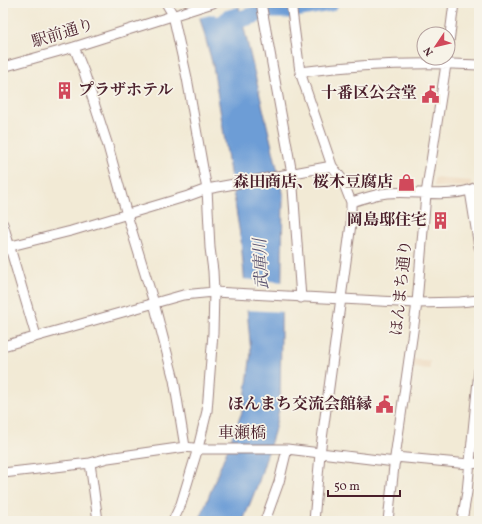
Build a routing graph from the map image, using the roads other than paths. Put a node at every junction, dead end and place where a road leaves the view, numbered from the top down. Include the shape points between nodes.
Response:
1 (166, 3) edge
2 (213, 3) edge
3 (261, 3) edge
4 (454, 3) edge
5 (292, 8) edge
6 (175, 14) junction
7 (451, 26) edge
8 (74, 47) junction
9 (456, 62) edge
10 (416, 63) edge
11 (479, 65) edge
12 (446, 66) edge
13 (3, 67) edge
14 (300, 72) junction
15 (332, 166) junction
16 (290, 175) junction
17 (479, 186) edge
18 (209, 189) junction
19 (470, 191) junction
20 (426, 194) junction
21 (351, 202) junction
22 (127, 215) junction
23 (3, 224) edge
24 (6, 246) edge
25 (479, 247) edge
26 (216, 292) junction
27 (298, 298) junction
28 (341, 300) junction
29 (479, 300) edge
30 (154, 303) junction
31 (417, 303) junction
32 (36, 336) junction
33 (3, 346) edge
34 (479, 370) edge
35 (185, 447) junction
36 (199, 448) junction
37 (285, 449) junction
38 (320, 454) junction
39 (395, 460) junction
40 (90, 463) junction
41 (479, 463) edge
42 (469, 464) junction
43 (3, 473) edge
44 (98, 521) edge
45 (173, 521) edge
46 (265, 521) edge
47 (314, 521) edge
48 (388, 521) edge
49 (462, 521) edge

1 - 6 street
2 - 6 street, 駅前通り
3 - 16 street
4 - 7 street
5 - 14 street
6 - 8 street, 駅前通り
6 - 18 street
8 - 13 street, 駅前通り
8 - 22 street via 108,146
9 - 11 street
10 - 14 street
12 - 20 street, ほんまち通り
14 - 15 street
15 - 16 street
15 - 21 street via 342,179
16 - 18 street
16 - 27 street
17 - 19 street
18 - 22 street
18 - 26 street via 210,248
19 - 20 street
19 - 25 street
20 - 21 street via 386,193
20 - 31 street, ほんまち通り
21 - 28 street via 351,224
22 - 24 street via 71,232
22 - 30 street
23 - 24 street
24 - 32 street
26 - 27 street
26 - 30 street via 183,295
26 - 36 street via 207,411
27 - 28 street
28 - 31 street
28 - 38 street
29 - 31 street
30 - 32 street
30 - 35 street via 174,380
31 - 39 street, ほんまち通り
32 - 33 street
34 - 42 street
35 - 36 street, 車瀬橋
35 - 40 street, 車瀬橋
36 - 37 street, 車瀬橋
36 - 45 street
37 - 38 street, 車瀬橋
37 - 46 street via 279,482
38 - 39 street, 車瀬橋
38 - 47 street
39 - 42 street, 車瀬橋
39 - 48 street, ほんまち通り
40 - 43 street, 車瀬橋
40 - 44 street
41 - 42 street, 車瀬橋
42 - 49 street

